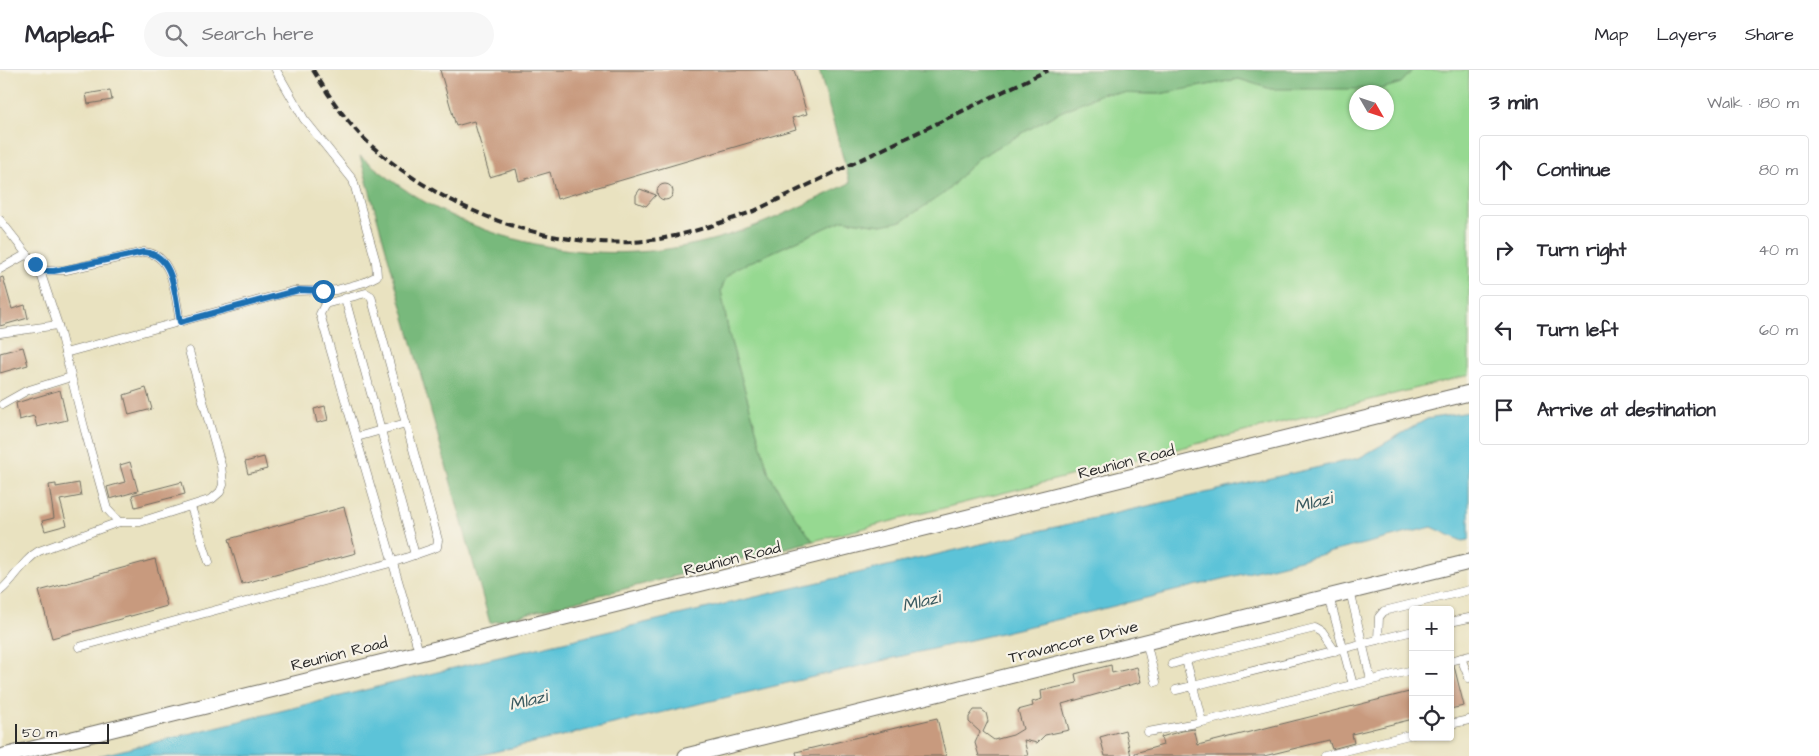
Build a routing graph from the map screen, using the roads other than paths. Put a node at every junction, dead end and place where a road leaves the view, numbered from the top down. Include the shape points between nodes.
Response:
1 (276, 70) edge
2 (0, 220) edge
3 (27, 254) junction
4 (0, 269) edge
5 (40, 271) junction
6 (345, 298) junction
7 (180, 322) junction
8 (58, 325) junction
9 (0, 333) edge
10 (189, 351) dead end
11 (65, 353) junction
12 (71, 377) junction
13 (1469, 393) edge
14 (3, 404) dead end
15 (406, 423) junction
16 (380, 430) junction
17 (357, 436) junction
18 (191, 507) junction
19 (119, 522) junction
20 (415, 555) junction
21 (209, 562) dead end
22 (394, 562) junction
23 (1469, 562) edge
24 (1469, 590) edge
25 (0, 591) edge
26 (1350, 591) junction
27 (1329, 596) junction
28 (1469, 618) edge
29 (1454, 621) edge
30 (1409, 632) edge
31 (1378, 640) junction
32 (1146, 641) junction
33 (1362, 644) junction
34 (79, 647) dead end
35 (1344, 649) junction
36 (1335, 651) junction
37 (419, 652) junction
38 (1465, 657) edge
39 (1186, 660) junction
40 (1172, 664) dead end
41 (1409, 671) edge
42 (1469, 678) edge
43 (1371, 680) junction
44 (1156, 682) dead end
45 (1353, 684) junction
46 (1193, 686) junction
47 (1176, 690) dead end
48 (1469, 720) edge
49 (1202, 722) junction
50 (1454, 723) edge
51 (1148, 732) dead end
52 (1409, 735) edge
53 (4, 756) edge
54 (686, 756) edge
55 (1325, 756) edge

1 - 7 lane via 304,118 353,180 377,276 336,290 299,290
2 - 3 lane
3 - 4 lane
3 - 5 lane
5 - 7 lane via 66,270 151,252 159,256 169,271
5 - 8 lane
6 - 15 lane via 366,293 371,296
6 - 16 lane
6 - 17 lane via 326,304 320,314
7 - 11 lane
8 - 9 lane
8 - 11 lane
10 - 18 lane via 223,476 220,492 212,499
11 - 12 lane
12 - 14 lane via 26,391
12 - 19 lane via 107,509
13 - 37 street, Reunion Road
15 - 16 lane
15 - 20 lane via 438,540 437,547
16 - 17 lane
16 - 20 lane
17 - 22 lane
18 - 19 lane via 140,522
18 - 21 lane
19 - 25 lane via 39,551 29,557
20 - 22 lane
22 - 34 lane
22 - 37 lane
23 - 26 street, Travancore Drive
24 - 31 lane via 1384,611 1379,617
26 - 27 street, Travancore Drive
26 - 33 lane
27 - 32 street, Travancore Drive
27 - 35 lane
28 - 29 lane
30 - 31 lane
31 - 33 lane
32 - 44 lane
32 - 54 street, Travancore Drive
33 - 35 lane
33 - 43 lane
35 - 36 lane
35 - 45 lane
36 - 39 lane via 1322,632 1315,628
36 - 46 lane
37 - 53 street, Reunion Road
38 - 42 lane
39 - 40 lane
39 - 46 lane
41 - 43 lane
43 - 45 lane
45 - 49 lane
46 - 47 lane
46 - 49 lane
48 - 50 lane
49 - 51 lane
52 - 55 lane

